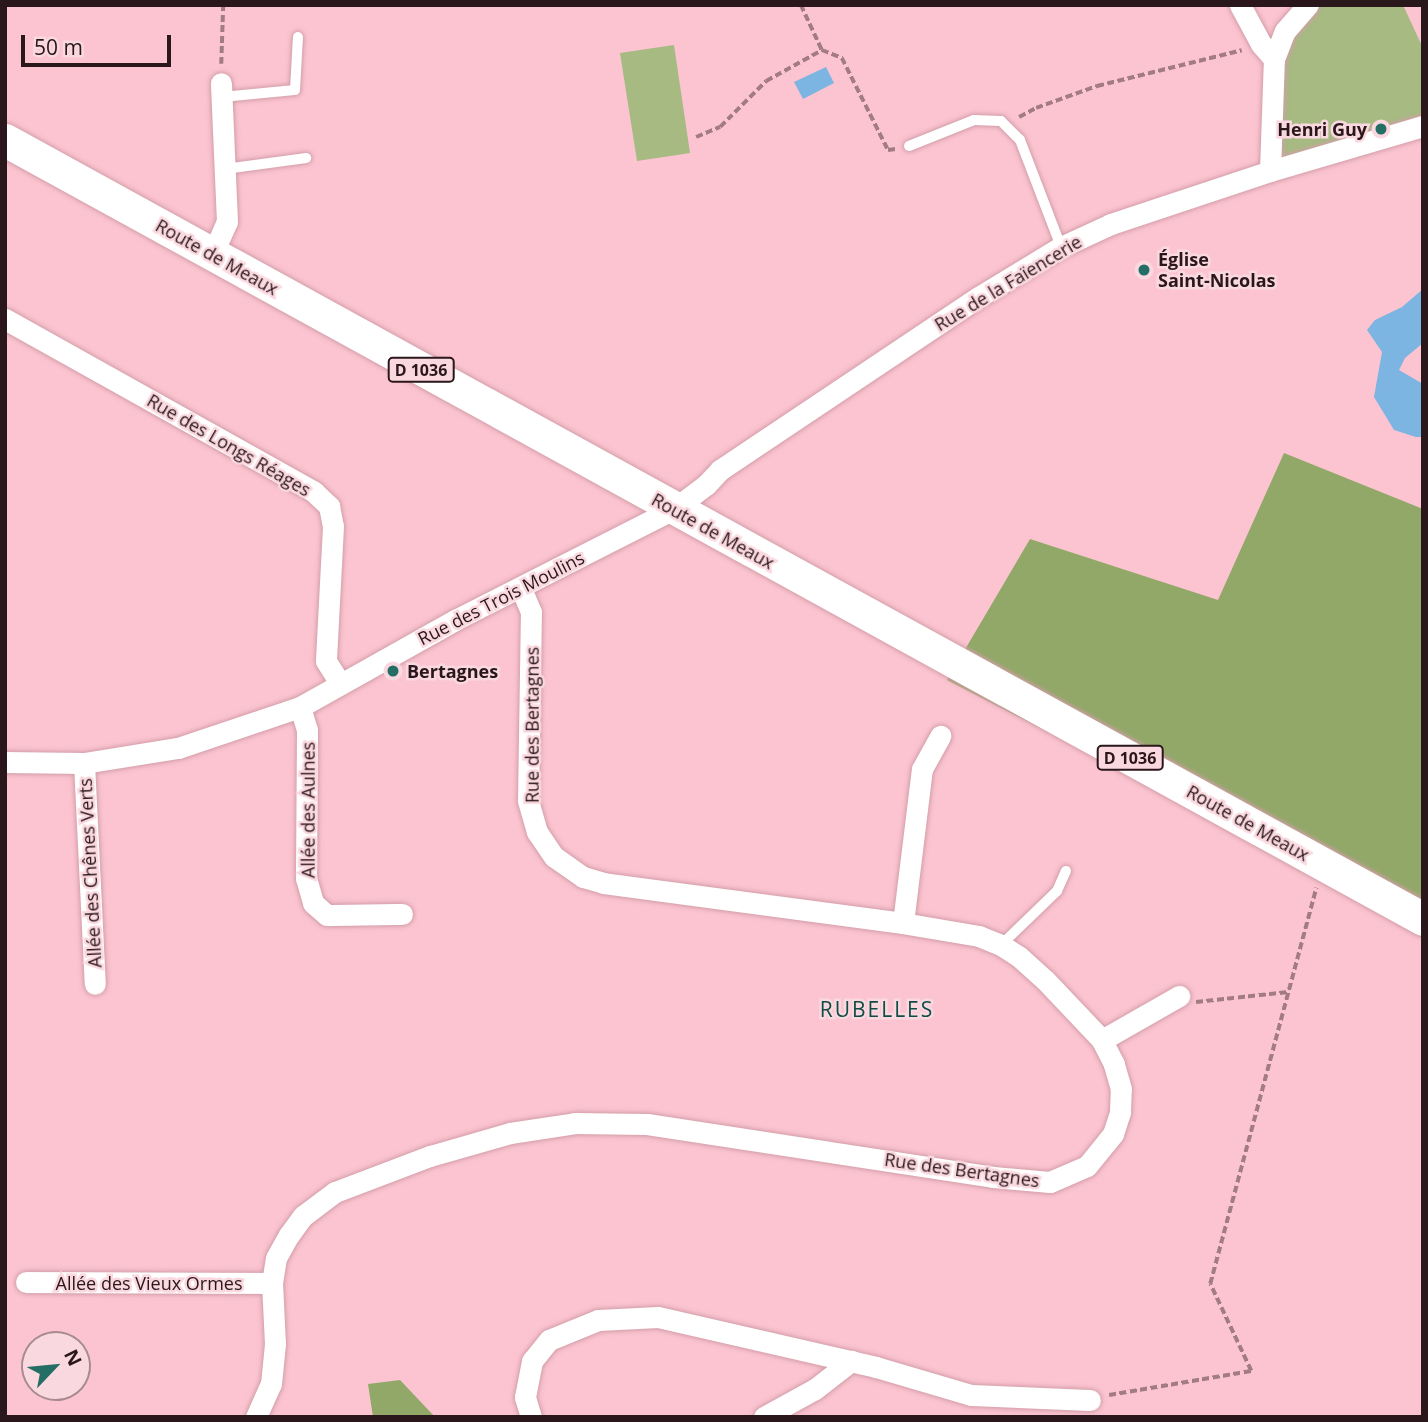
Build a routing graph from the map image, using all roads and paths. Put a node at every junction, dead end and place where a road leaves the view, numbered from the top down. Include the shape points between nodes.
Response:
1 (223, 5) edge
2 (802, 5) edge
3 (1240, 5) edge
4 (1308, 5) edge
5 (298, 37) dead end
6 (822, 50) junction
7 (1268, 51) junction
8 (221, 90) junction
9 (1005, 125) junction
10 (1423, 126) edge
11 (696, 136) dead end
12 (5, 140) edge
13 (909, 146) joint
14 (306, 158) dead end
15 (225, 169) junction
16 (1270, 171) junction
17 (1061, 247) junction
18 (212, 256) junction
19 (5, 320) edge
20 (674, 509) junction
21 (521, 589) junction
22 (340, 683) junction
23 (300, 707) junction
24 (940, 736) dead end
25 (5, 762) edge
26 (84, 763) junction
27 (1322, 864) junction
28 (1066, 872) dead end
29 (402, 914) dead end
30 (1423, 919) edge
31 (903, 923) junction
32 (1001, 945) junction
33 (95, 984) dead end
34 (1288, 992) junction
35 (1179, 996) joint
36 (1102, 1040) junction
37 (26, 1282) dead end
38 (272, 1283) junction
39 (850, 1361) junction
40 (971, 1395) junction
41 (1090, 1400) joint
42 (256, 1417) edge
43 (531, 1417) edge
44 (764, 1417) edge
45 (973, 1417) edge

1 - 8 path
2 - 6 path
3 - 7 street
4 - 7 street
5 - 8 lane via 295,90
6 - 11 path via 766,81 720,127
6 - 13 path via 842,58 888,150
7 - 9 path via 1097,86 1036,108
7 - 16 street
8 - 15 street
9 - 13 lane via 974,120
9 - 17 lane via 1020,140
10 - 16 street, Rue de la Faïencerie
12 - 18 main road, Route de Meaux / D 1036
14 - 15 lane
15 - 18 street via 227,222
16 - 17 street, Rue de la Faïencerie via 1111,224
17 - 20 street, Rue de la Faïencerie via 720,470
18 - 20 main road, Route de Meaux / D 1036
19 - 22 street, Rue des Longs Réages via 314,492 329,506 333,526 326,661
20 - 21 street, Rue des Trois Moulins
20 - 27 main road, Route de Meaux / D 1036
21 - 22 street, Rue des Trois Moulins
21 - 31 street, Rue des Bertagnes via 531,612 528,800 537,832 554,857 583,877 604,883
22 - 23 street, Rue des Trois Moulins
23 - 26 street, Rue des Trois Moulins via 178,748
23 - 29 street, Allée des Aulnes via 307,730 306,878 313,903 327,915
24 - 31 street via 922,769
25 - 26 street, Rue des Trois Moulins
26 - 33 street, Allée des Chênes Verts
27 - 30 main road, Route de Meaux / D 1036
27 - 34 path
28 - 32 lane via 1057,891
31 - 32 street, Rue des Bertagnes via 979,936
32 - 36 street, Rue des Bertagnes via 1045,980
34 - 35 path via 1197,1002
34 - 41 path via 1210,1284 1251,1371
35 - 36 street
36 - 38 street, Rue des Bertagnes via 1122,1089 1113,1134 1087,1167 1050,1182 647,1124 575,1123 510,1133 430,1156 335,1192 303,1216 289,1235 276,1258
37 - 38 street, Allée des Vieux Ormes
38 - 42 street, Rue des Bertagnes via 275,1344 271,1384
39 - 40 street
39 - 43 street via 658,1317 598,1320 549,1340 532,1361 526,1397
39 - 44 street via 816,1389
40 - 41 street
40 - 45 street

